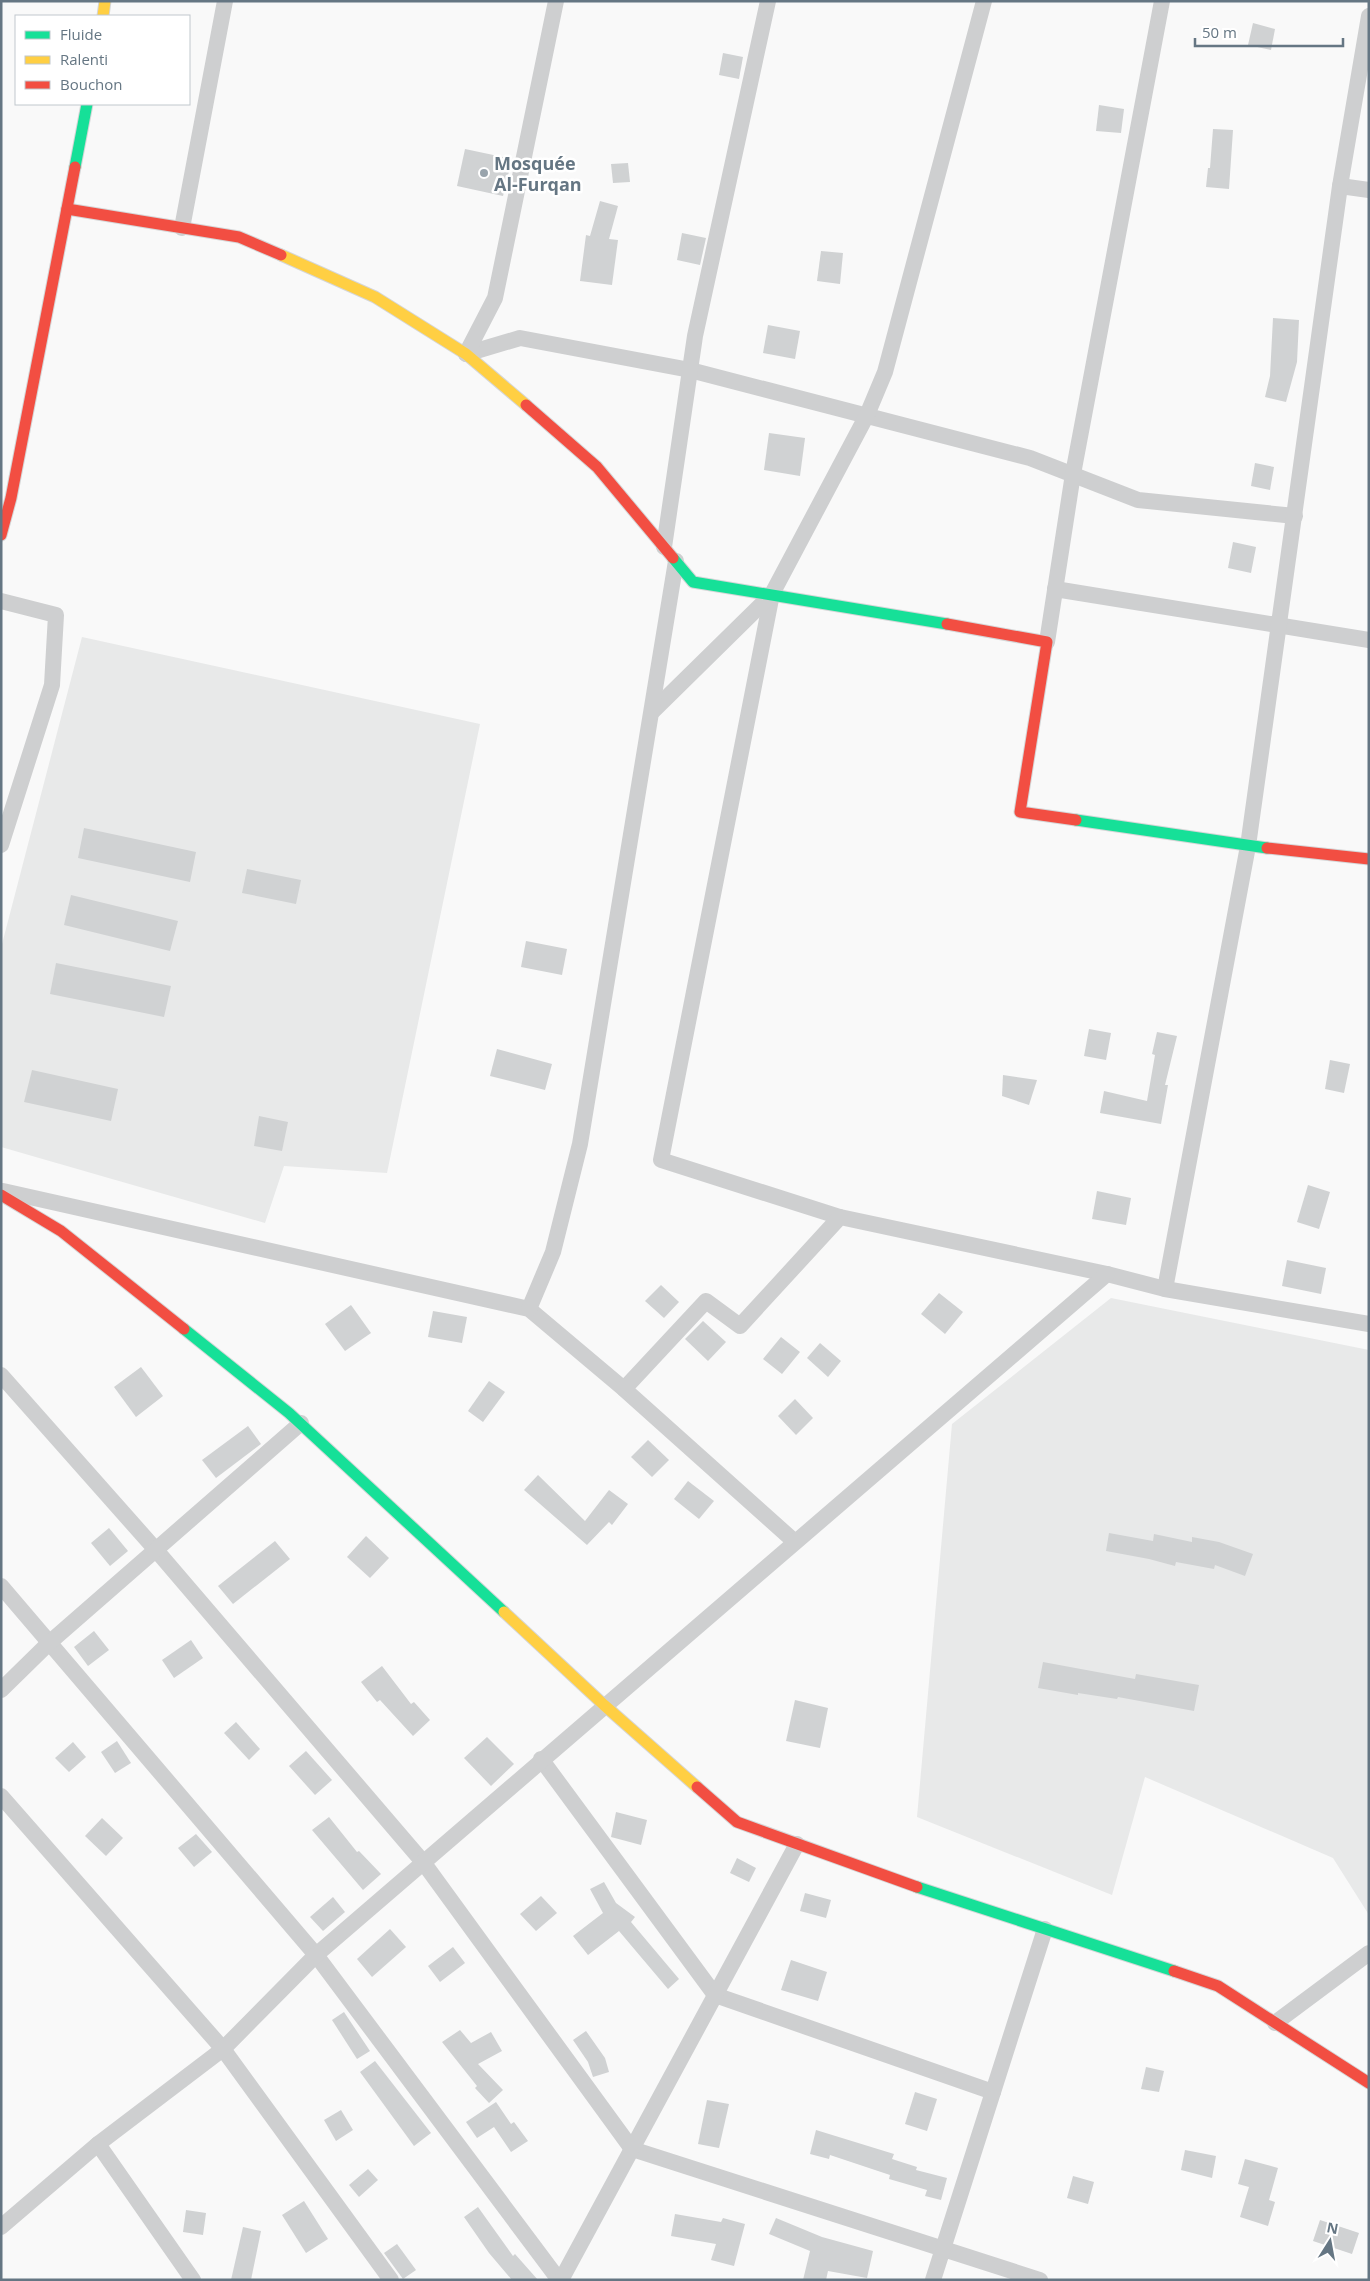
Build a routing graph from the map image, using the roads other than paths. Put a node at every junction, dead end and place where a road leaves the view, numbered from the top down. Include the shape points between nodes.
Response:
1 (105, 1) edge
2 (226, 1) edge
3 (556, 1) edge
4 (768, 1) edge
5 (984, 1) edge
6 (1162, 1) edge
7 (103, 15) edge
8 (1369, 16) edge
9 (87, 105) edge
10 (1340, 186) junction
11 (1369, 190) edge
12 (67, 209) junction
13 (182, 228) junction
14 (466, 354) junction
15 (690, 370) junction
16 (867, 415) junction
17 (1073, 474) junction
18 (1295, 516) junction
19 (1, 535) edge
20 (664, 547) junction
21 (676, 562) junction
22 (1055, 589) junction
23 (772, 594) junction
24 (1, 601) edge
25 (1279, 626) junction
26 (1369, 640) edge
27 (1047, 642) junction
28 (653, 712) junction
29 (1, 845) edge
30 (1248, 846) junction
31 (1369, 859) edge
32 (1, 1190) edge
33 (1, 1195) edge
34 (840, 1217) junction
35 (1107, 1274) junction
36 (1165, 1289) junction
37 (529, 1309) junction
38 (1369, 1324) edge
39 (1, 1375) edge
40 (624, 1389) junction
41 (301, 1424) junction
42 (795, 1542) junction
43 (156, 1550) junction
44 (1, 1586) edge
45 (49, 1643) junction
46 (1, 1690) edge
47 (604, 1705) junction
48 (542, 1759) junction
49 (1, 1796) edge
50 (797, 1844) junction
51 (423, 1862) junction
52 (1045, 1929) junction
53 (1369, 1952) edge
54 (316, 1954) junction
55 (715, 1995) junction
56 (1275, 2022) junction
57 (224, 2049) junction
58 (1369, 2083) edge
59 (993, 2092) junction
60 (98, 2144) junction
61 (632, 2149) junction
62 (1, 2227) edge
63 (943, 2248) junction
64 (193, 2280) edge
65 (391, 2280) edge
66 (560, 2280) edge
67 (933, 2280) edge
68 (1040, 2280) edge

1 - 7 street
2 - 13 street
3 - 14 street via 495,298
4 - 15 street
5 - 16 street via 885,372
6 - 17 street
8 - 10 street
9 - 12 street
10 - 11 street
10 - 18 street
12 - 13 street
12 - 19 street
13 - 14 street via 239,237 375,297
14 - 15 street via 520,338
14 - 20 street via 597,467
15 - 16 street
15 - 20 street
16 - 17 street via 1030,458
16 - 23 street
17 - 18 street via 1138,500
17 - 22 street
18 - 25 street
20 - 21 street
21 - 23 street via 692,582
21 - 28 street
22 - 25 street
22 - 27 street
23 - 27 street
23 - 28 street
23 - 34 street via 661,1160
24 - 29 street via 56,615 52,685
25 - 26 street
25 - 30 street
27 - 30 street via 1020,812
28 - 37 street via 580,1144 553,1252
30 - 31 street
30 - 36 street
32 - 37 street
33 - 41 street via 62,1231
34 - 35 street
34 - 40 street via 740,1326 706,1301
35 - 36 street
35 - 42 street
36 - 38 street
37 - 40 street
39 - 43 street
40 - 42 street
41 - 43 street
41 - 47 street
42 - 47 street
43 - 45 street
43 - 51 street
44 - 45 street
45 - 46 street
45 - 54 street
47 - 48 street
47 - 50 street via 738,1822
48 - 51 street
48 - 55 street
49 - 57 street
50 - 52 street
50 - 55 street
51 - 54 street
51 - 61 street
52 - 56 street via 1218,1986
52 - 59 street
53 - 56 street
54 - 57 street
54 - 66 street
55 - 59 street
55 - 61 street
56 - 58 street
57 - 60 street
57 - 65 street
59 - 63 street
60 - 62 street
60 - 64 street
61 - 63 street
61 - 66 street
63 - 67 street
63 - 68 street

